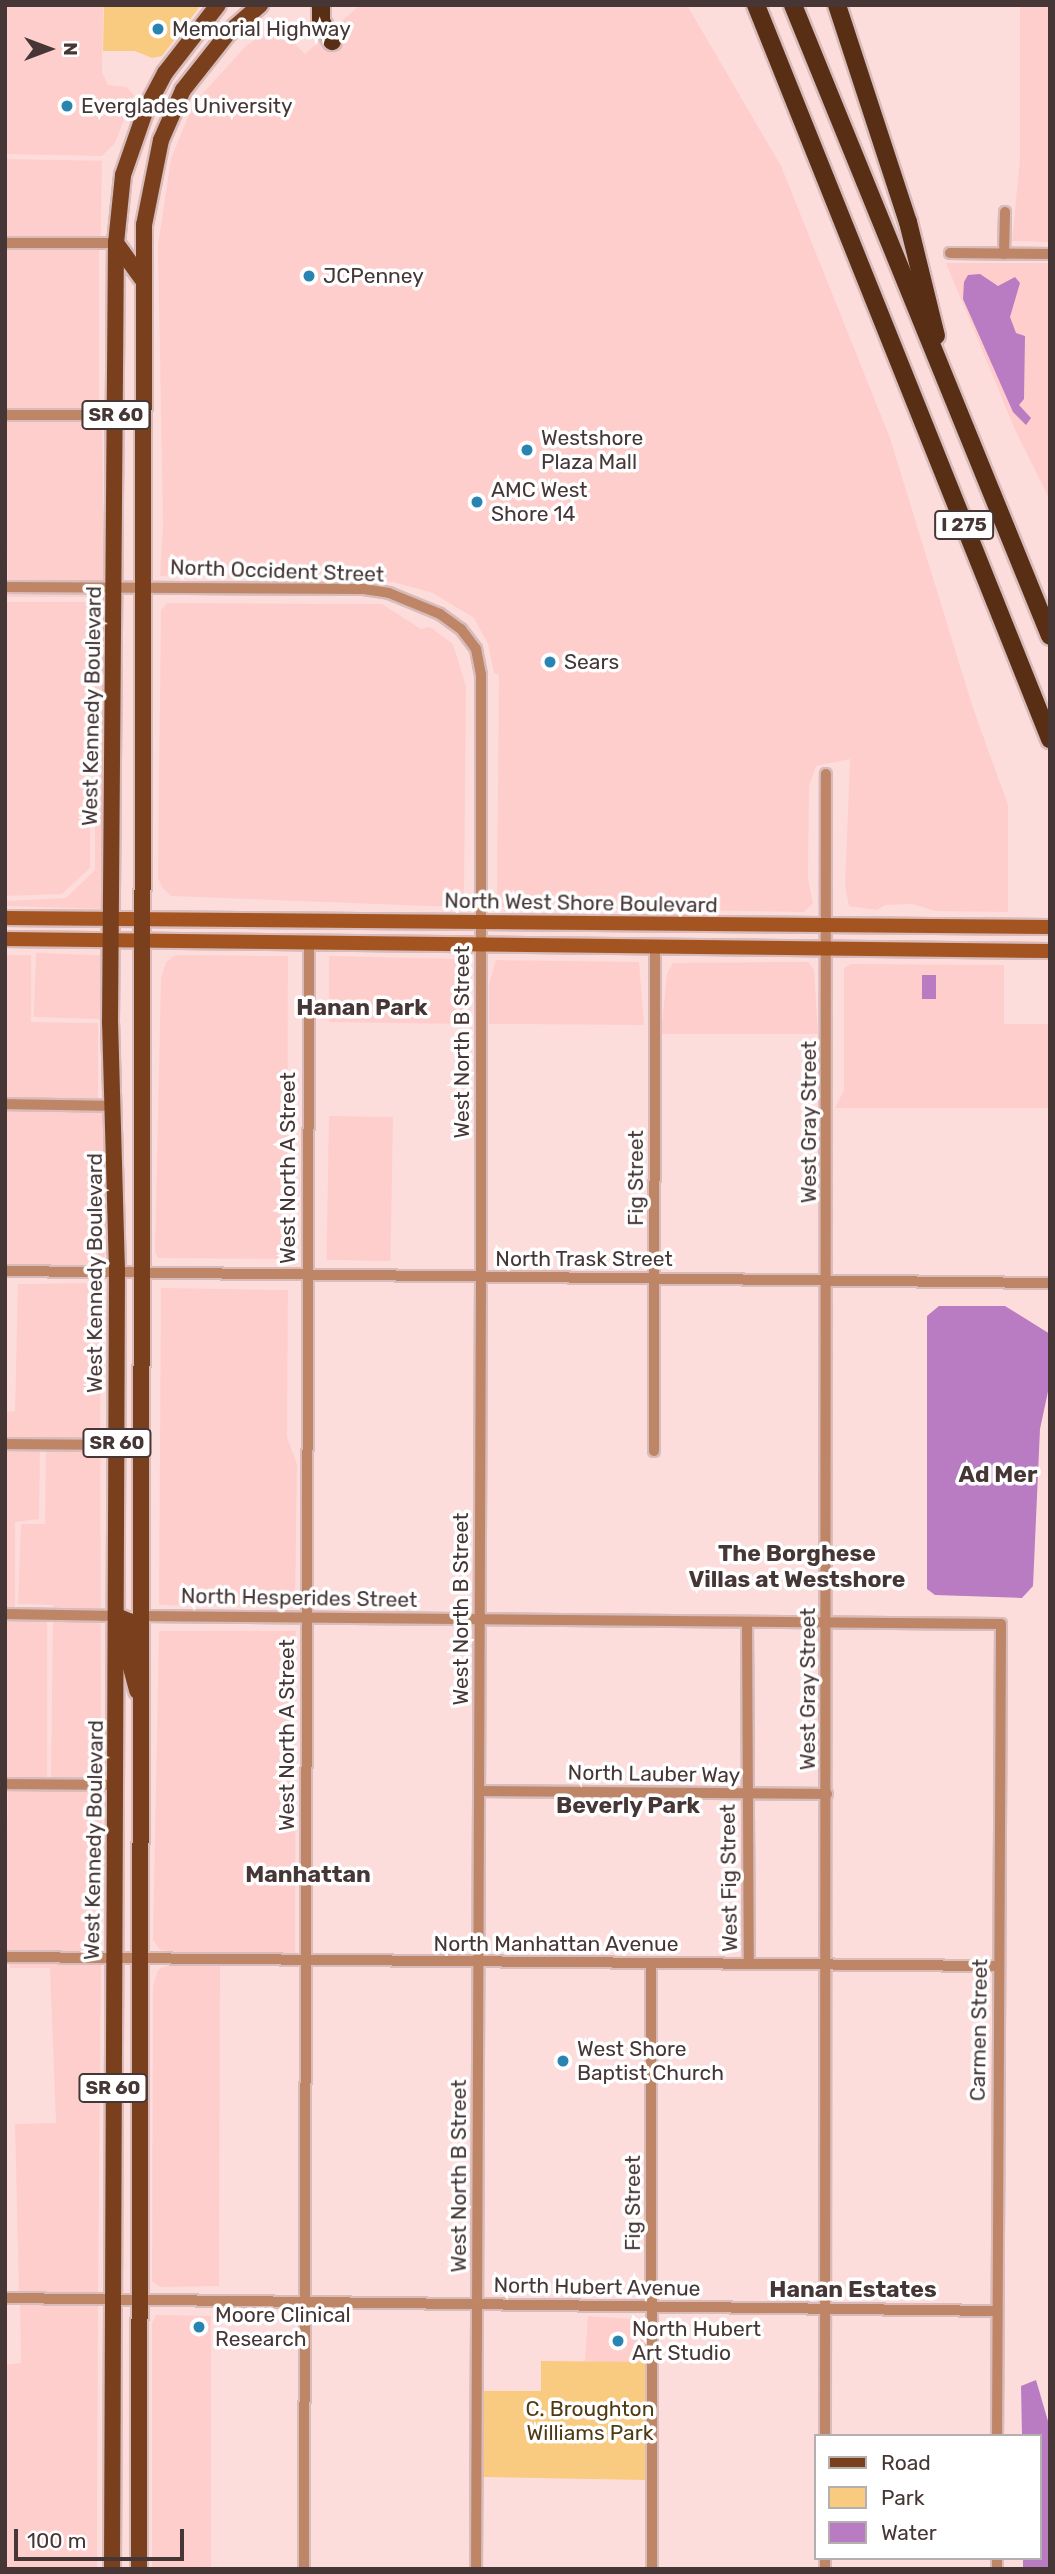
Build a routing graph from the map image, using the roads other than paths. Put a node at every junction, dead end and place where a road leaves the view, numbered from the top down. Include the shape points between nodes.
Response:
1 (218, 5) edge
2 (321, 5) edge
3 (756, 5) edge
4 (793, 5) edge
5 (836, 5) edge
6 (252, 8) edge
7 (332, 41) dead end
8 (165, 72) junction
9 (160, 140) junction
10 (1004, 212) dead end
11 (5, 243) edge
12 (116, 243) junction
13 (950, 253) dead end
14 (1004, 254) junction
15 (1050, 254) edge
16 (143, 281) junction
17 (955, 403) junction
18 (5, 415) edge
19 (116, 415) junction
20 (143, 415) junction
21 (142, 586) junction
22 (5, 587) edge
23 (114, 587) junction
24 (1050, 636) edge
25 (476, 649) joint
26 (1050, 739) edge
27 (826, 774) dead end
28 (5, 918) edge
29 (144, 918) junction
30 (113, 919) junction
31 (480, 923) junction
32 (828, 926) junction
33 (1050, 926) edge
34 (5, 939) edge
35 (112, 941) junction
36 (143, 942) junction
37 (309, 943) junction
38 (481, 946) junction
39 (655, 948) junction
40 (828, 949) junction
41 (1050, 950) edge
42 (5, 1104) edge
43 (115, 1107) junction
44 (5, 1271) edge
45 (117, 1271) junction
46 (143, 1271) junction
47 (307, 1274) junction
48 (481, 1277) junction
49 (655, 1278) junction
50 (828, 1280) junction
51 (1050, 1283) edge
52 (5, 1444) edge
53 (117, 1445) junction
54 (654, 1451) dead end
55 (117, 1514) junction
56 (5, 1614) edge
57 (117, 1616) junction
58 (142, 1616) junction
59 (306, 1618) junction
60 (479, 1619) junction
61 (747, 1622) junction
62 (827, 1623) junction
63 (1001, 1624) joint
64 (142, 1702) junction
65 (5, 1784) edge
66 (116, 1786) junction
67 (481, 1791) junction
68 (746, 1794) junction
69 (827, 1794) junction
70 (113, 1956) junction
71 (5, 1957) edge
72 (142, 1958) junction
73 (306, 1961) junction
74 (477, 1962) junction
75 (651, 1964) junction
76 (749, 1964) junction
77 (827, 1966) junction
78 (998, 1966) junction
79 (5, 2298) edge
80 (113, 2299) junction
81 (140, 2301) junction
82 (305, 2302) junction
83 (479, 2305) junction
84 (652, 2307) junction
85 (825, 2309) junction
86 (997, 2311) junction
87 (825, 2434) edge
88 (997, 2434) edge
89 (112, 2569) edge
90 (139, 2569) edge
91 (304, 2569) edge
92 (476, 2569) edge
93 (652, 2569) edge

1 - 8 main road, West Kennedy Boulevard / SR 60
2 - 7 highway via 321,20
3 - 26 highway, I 275
4 - 17 highway, I 275
5 - 17 highway via 908,222
6 - 9 main road, SR 60 via 195,73
8 - 9 main road via 170,83
8 - 12 main road, West Kennedy Boulevard / SR 60 via 128,156
9 - 16 main road, SR 60 via 147,193
10 - 14 street
11 - 12 street
12 - 16 main road
12 - 19 main road, West Kennedy Boulevard / SR 60
13 - 14 street
14 - 15 street
16 - 20 main road, SR 60
17 - 24 highway, I 275
18 - 19 street
19 - 20 main road
19 - 23 main road, West Kennedy Boulevard / SR 60
20 - 21 main road, SR 60
21 - 23 street, North Occident Street
21 - 25 street, North Occident Street via 389,593 440,614 461,629
21 - 29 main road, SR 60
22 - 23 street, North Occident Street
23 - 30 main road, West Kennedy Boulevard / SR 60
25 - 31 street, West North B Street via 481,676
27 - 32 street, West Gray Street
28 - 30 main road, North West Shore Boulevard
29 - 30 main road, North West Shore Boulevard
29 - 31 main road, North West Shore Boulevard
29 - 36 main road, SR 60
30 - 35 main road, West Kennedy Boulevard / SR 60
31 - 32 main road, North West Shore Boulevard
31 - 38 street, West North B Street
32 - 33 main road, North West Shore Boulevard
32 - 40 street, West Gray Street
34 - 35 main road
35 - 36 main road
35 - 43 main road, West Kennedy Boulevard / SR 60 via 110,1045
36 - 37 main road
36 - 46 main road, SR 60
37 - 38 main road
37 - 47 street, West North A Street
38 - 39 main road
38 - 48 street, West North B Street
39 - 40 main road
39 - 49 street, Fig Street
40 - 41 main road
40 - 50 street, West Gray Street
42 - 43 street
43 - 45 main road, West Kennedy Boulevard / SR 60
44 - 45 street, North Trask Street
45 - 46 street, North Trask Street
45 - 53 main road, West Kennedy Boulevard / SR 60
46 - 47 street, North Trask Street
46 - 58 main road, SR 60
47 - 48 street, North Trask Street
47 - 59 street, West North A Street
48 - 49 street, North Trask Street
48 - 60 street, West North B Street
49 - 50 street, North Trask Street
49 - 54 street, Fig Street
50 - 51 street, North Trask Street
50 - 62 street, West Gray Street
52 - 53 street
53 - 55 main road, West Kennedy Boulevard / SR 60
55 - 57 main road, West Kennedy Boulevard / SR 60
55 - 58 main road via 126,1552 128,1611
56 - 57 street
57 - 64 main road via 129,1621 132,1677
57 - 66 main road, West Kennedy Boulevard / SR 60
58 - 59 street, North Hesperides Street
58 - 64 main road, SR 60
59 - 60 street, North Hesperides Street
59 - 73 street, West North A Street
60 - 61 street, North Hesperides Street
60 - 67 street, West North B Street
61 - 62 street, North Hesperides Street
61 - 68 street, West Fig Street
62 - 63 street, North Hesperides Street
62 - 69 street, West Gray Street
63 - 78 street, Carmen Street
64 - 72 main road, SR 60
65 - 66 street
66 - 70 main road, West Kennedy Boulevard / SR 60
67 - 68 street, North Lauber Way
67 - 74 street, West North B Street
68 - 69 street, North Lauber Way
68 - 76 street, West Fig Street
69 - 77 street, West Gray Street
70 - 71 street, North Manhattan Avenue
70 - 72 street, North Manhattan Avenue
70 - 80 main road, West Kennedy Boulevard / SR 60
72 - 73 street, North Manhattan Avenue
72 - 81 main road, SR 60
73 - 74 street, North Manhattan Avenue
73 - 82 street, West North A Street
74 - 75 street, North Manhattan Avenue
74 - 83 street, West North B Street
75 - 76 street, North Manhattan Avenue
75 - 84 street, Fig Street
76 - 77 street, North Manhattan Avenue
77 - 78 street, North Manhattan Avenue
77 - 85 street, West Gray Street
78 - 86 street, Carmen Street
79 - 80 street, North Hubert Avenue
80 - 81 street, North Hubert Avenue
80 - 89 main road, West Kennedy Boulevard / SR 60
81 - 82 street, North Hubert Avenue
81 - 90 main road, SR 60
82 - 83 street, North Hubert Avenue
82 - 91 street, West North A Street
83 - 84 street, North Hubert Avenue
83 - 92 street, West North B Street
84 - 85 street, North Hubert Avenue
84 - 93 street, Fig Street
85 - 86 street, North Hubert Avenue
85 - 87 street, West Gray Street
86 - 88 street, Carmen Street

